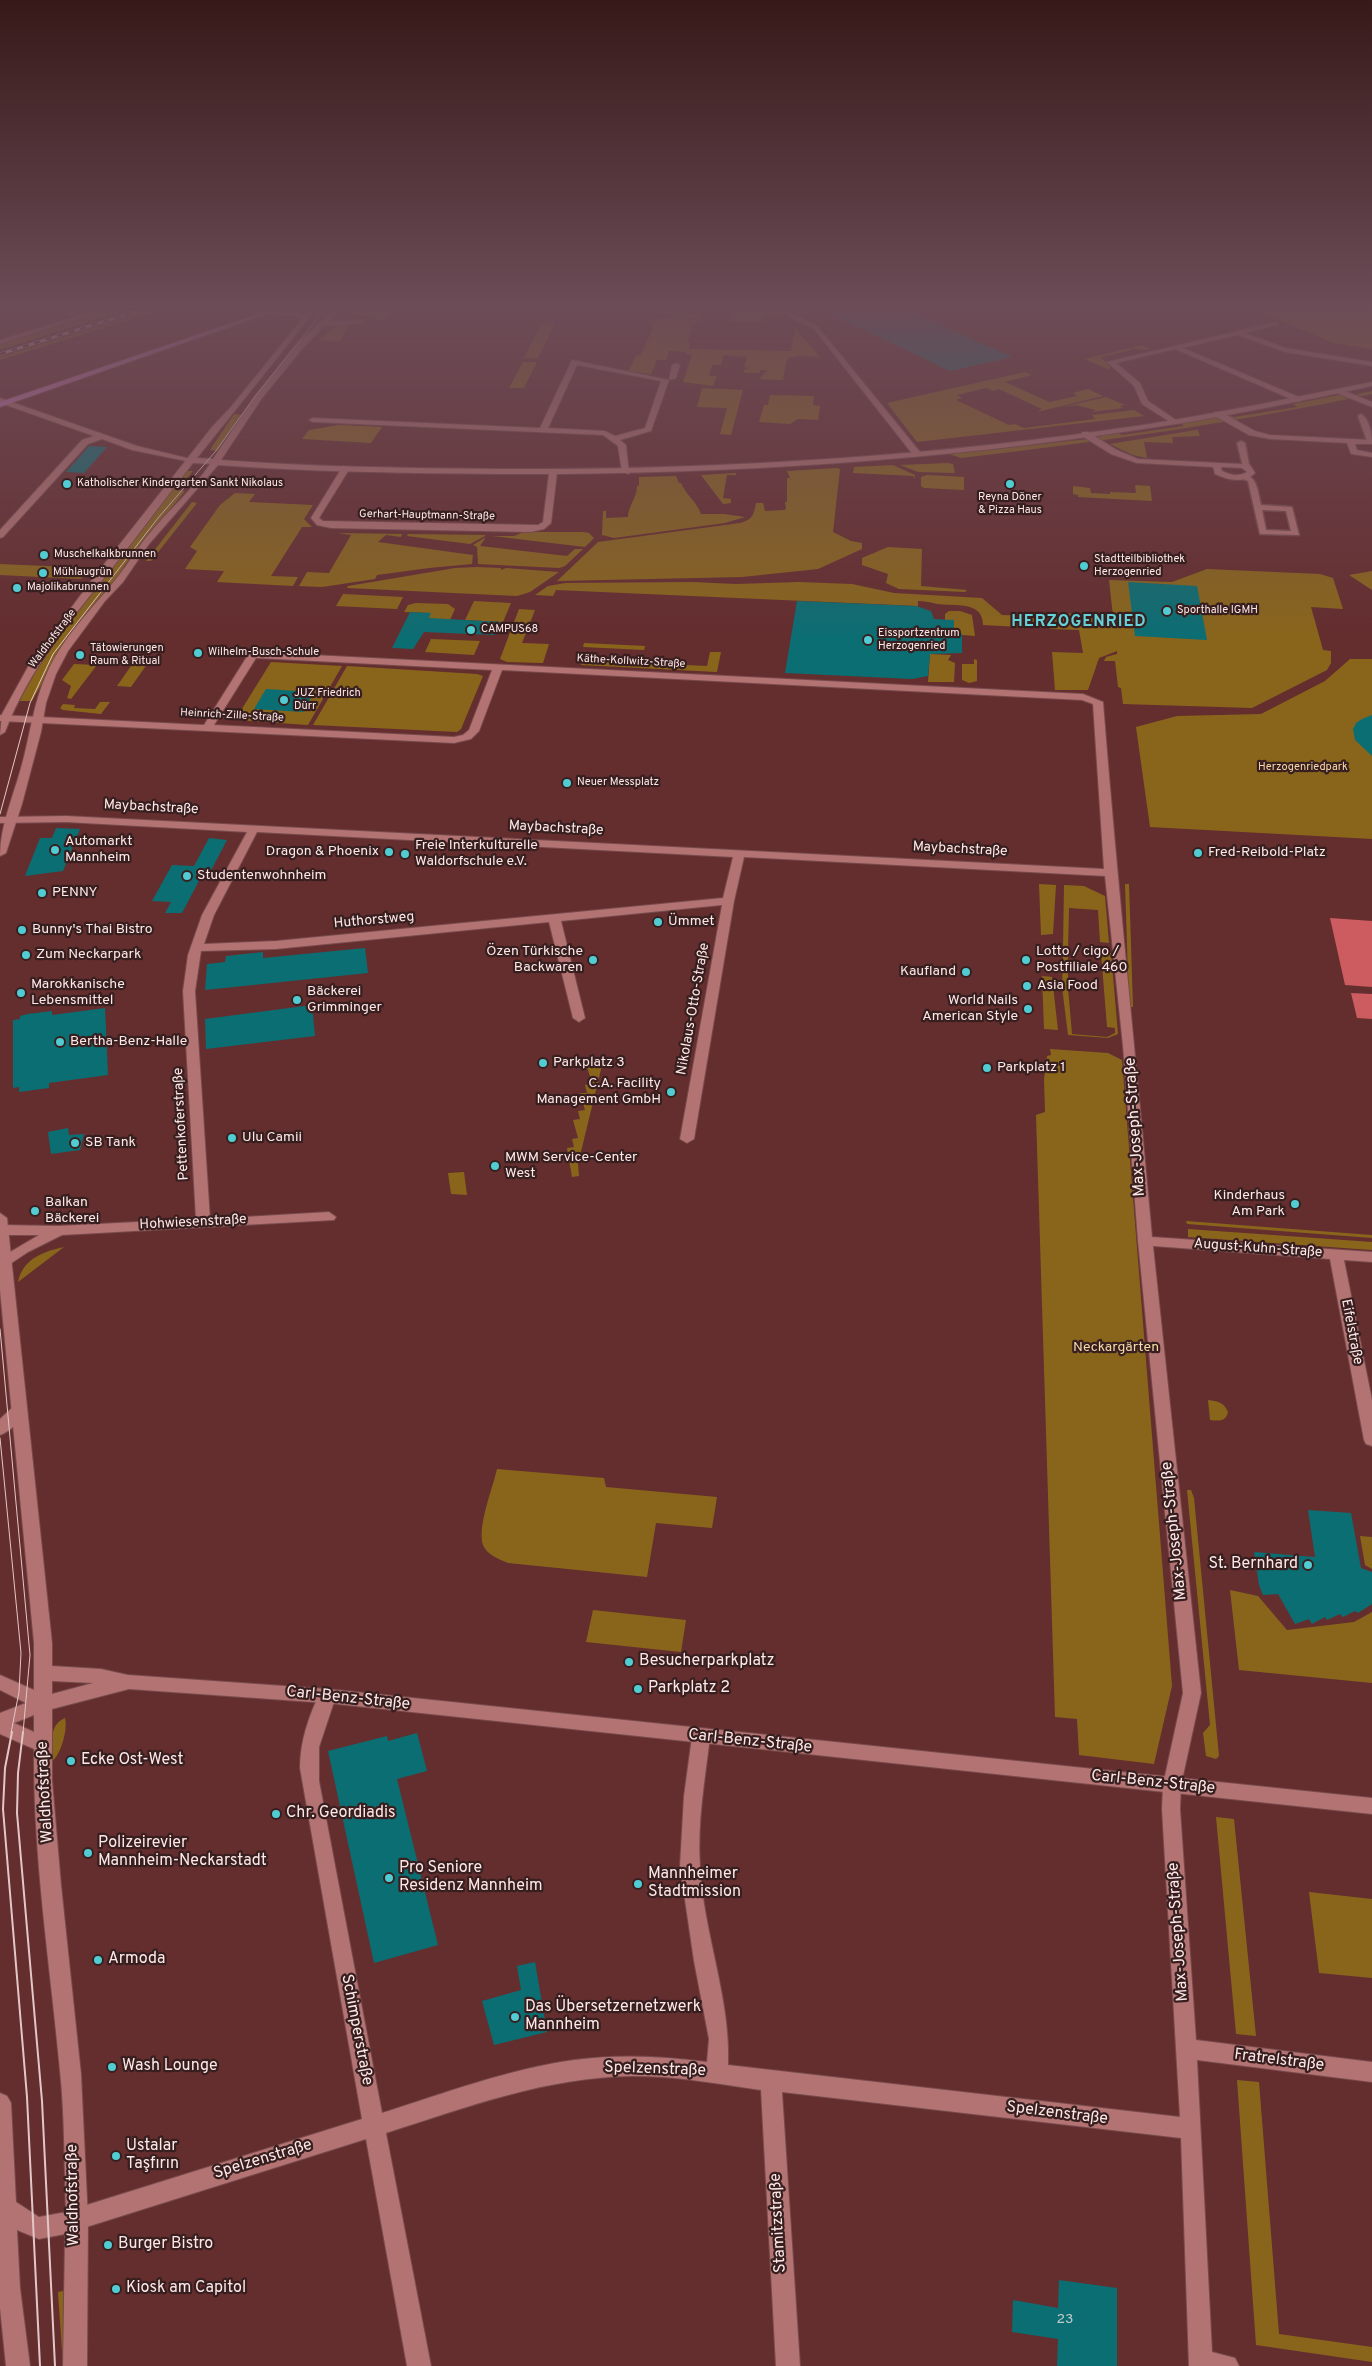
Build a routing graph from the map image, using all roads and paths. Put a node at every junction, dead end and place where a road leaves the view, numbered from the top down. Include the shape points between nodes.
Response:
1 (47, 418) edge
2 (225, 418) edge
3 (245, 418) edge
4 (548, 418) edge
5 (652, 418) edge
6 (888, 418) edge
7 (1168, 418) edge
8 (1193, 418) edge
9 (1227, 418) edge
10 (1362, 418) edge
11 (313, 420) dead end
12 (1173, 422) junction
13 (543, 430) junction
14 (1085, 434) junction
15 (99, 436) junction
16 (615, 439) junction
17 (1350, 440) junction
18 (1371, 441) edge
19 (1240, 443) dead end
20 (917, 454) junction
21 (1372, 455) edge
22 (191, 460) junction
23 (215, 463) junction
24 (1216, 465) junction
25 (1246, 467) junction
26 (346, 468) junction
27 (626, 472) junction
28 (552, 473) junction
29 (1246, 477) junction
30 (1257, 507) junction
31 (0, 535) edge
32 (498, 668) junction
33 (1092, 698) joint
34 (2, 718) edge
35 (38, 718) junction
36 (208, 727) junction
37 (0, 732) edge
38 (12, 819) junction
39 (0, 820) edge
40 (254, 828) junction
41 (0, 853) edge
42 (739, 854) junction
43 (1110, 873) junction
44 (728, 901) junction
45 (554, 918) junction
46 (196, 948) junction
47 (579, 1018) dead end
48 (687, 1139) dead end
49 (328, 1218) dead end
50 (203, 1222) junction
51 (1, 1224) edge
52 (58, 1231) junction
53 (1144, 1241) junction
54 (1336, 1254) junction
55 (1372, 1257) edge
56 (5, 1262) junction
57 (19, 1410) junction
58 (0, 1429) edge
59 (1372, 1440) edge
60 (43, 1673) junction
61 (0, 1682) edge
62 (128, 1682) junction
63 (327, 1696) junction
64 (42, 1703) junction
65 (0, 1721) edge
66 (0, 1726) edge
67 (701, 1737) junction
68 (43, 1745) junction
69 (1172, 1786) junction
70 (1372, 1806) edge
71 (1186, 2049) junction
72 (1372, 2072) edge
73 (717, 2073) junction
74 (771, 2081) junction
75 (0, 2102) edge
76 (373, 2126) junction
77 (1191, 2129) junction
78 (6, 2208) junction
79 (76, 2219) junction
80 (6, 2321) edge
81 (1200, 2364) edge
82 (18, 2366) edge
83 (75, 2366) edge
84 (419, 2366) edge
85 (788, 2366) edge
86 (1227, 2366) edge

1 - 15 street
2 - 22 street, Waldhofstraße
3 - 23 street, Waldhofstraße
4 - 13 street
5 - 16 street via 648,429
6 - 20 street
7 - 12 street
8 - 12 street
9 - 17 street via 1260,435
10 - 18 street
11 - 13 street
12 - 14 street
13 - 16 street via 605,433
14 - 20 street
14 - 24 street via 1137,462
15 - 22 street via 142,450
15 - 31 street via 85,442
16 - 27 street via 622,445
17 - 18 street
17 - 21 street via 1354,452
19 - 25 street
20 - 27 street
22 - 23 street
22 - 34 street, Waldhofstraße via 41,652
23 - 26 street
23 - 35 street, Waldhofstraße via 146,542 118,582 75,633 51,674
24 - 25 street
24 - 29 street via 1223,475
25 - 29 street via 1251,473
26 - 28 street
26 - 28 street, Gerhart-Hauptmann-Straße via 315,518 320,523 541,527 547,523
27 - 28 street
29 - 30 street via 1251,480
30 - 30 street via 1290,509 1296,533 1263,532
32 - 33 street, Käthe-Kollwitz-Straße
32 - 36 street, Käthe-Kollwitz-Straße via 253,655
32 - 36 street, Heinrich-Zille-Straße via 474,731 467,737 454,740
33 - 43 street, Max-Joseph-Straße via 1098,702
34 - 35 street
34 - 37 street, Waldhofstraße
35 - 36 street, Heinrich-Zille-Straße
35 - 38 street, Waldhofstraße
38 - 39 street, Maybachstraße
38 - 40 street, Maybachstraße via 66,818
38 - 41 street, Waldhofstraße
40 - 42 street, Maybachstraße
40 - 46 street, Pettenkoferstraße via 208,915
42 - 43 street, Maybachstraße
42 - 44 street, Nikolaus-Otto-Straße
43 - 53 street, Max-Joseph-Straße via 1129,1046
44 - 45 street, Huthorstweg
44 - 48 street, Nikolaus-Otto-Straße
45 - 46 street, Huthorstweg via 276,945
45 - 47 street
46 - 50 street, Pettenkoferstraße via 189,990
49 - 50 street, Hohwiesenstraße
50 - 52 street, Hohwiesenstraße
51 - 52 street, Hohwiesenstraße
51 - 56 street, Waldhofstraße
52 - 56 street, Hohwiesenstraße
53 - 54 street, August-Kuhn-Straße
53 - 69 street, Max-Joseph-Straße via 1192,1693
54 - 55 street, August-Kuhn-Straße
54 - 59 street, Eifelstraße
56 - 57 street, Waldhofstraße
57 - 58 street
57 - 60 street, Waldhofstraße via 43,1643
60 - 62 street, Carl-Benz-Straße via 100,1676
60 - 64 street, Waldhofstraße
61 - 64 street
62 - 63 street, Carl-Benz-Straße
62 - 64 street, Carl-Benz-Straße
63 - 67 street, Carl-Benz-Straße
63 - 76 street, Schimperstraße via 308,1744 307,1758
64 - 65 street, Carl-Benz-Straße
64 - 68 street, Waldhofstraße
66 - 68 street
67 - 69 street, Carl-Benz-Straße
67 - 73 street via 693,1796 690,1866 704,1961 720,2038
68 - 79 street, Waldhofstraße via 51,1884 71,2074
69 - 70 street, Carl-Benz-Straße
69 - 71 street, Max-Joseph-Straße
71 - 72 street, Fratrelstraße
71 - 77 street, Max-Joseph-Straße
73 - 74 street, Spelzenstraße
73 - 76 street, Spelzenstraße via 633,2066 574,2070 508,2084
74 - 77 street, Spelzenstraße
74 - 85 street, Stamitzstraße
75 - 78 street
76 - 79 street, Spelzenstraße
76 - 84 street, Schimperstraße
77 - 81 street, Max-Joseph-Straße
78 - 79 street, Spelzenstraße via 40,2230
78 - 80 street
79 - 83 street, Waldhofstraße
80 - 82 street
81 - 86 street

